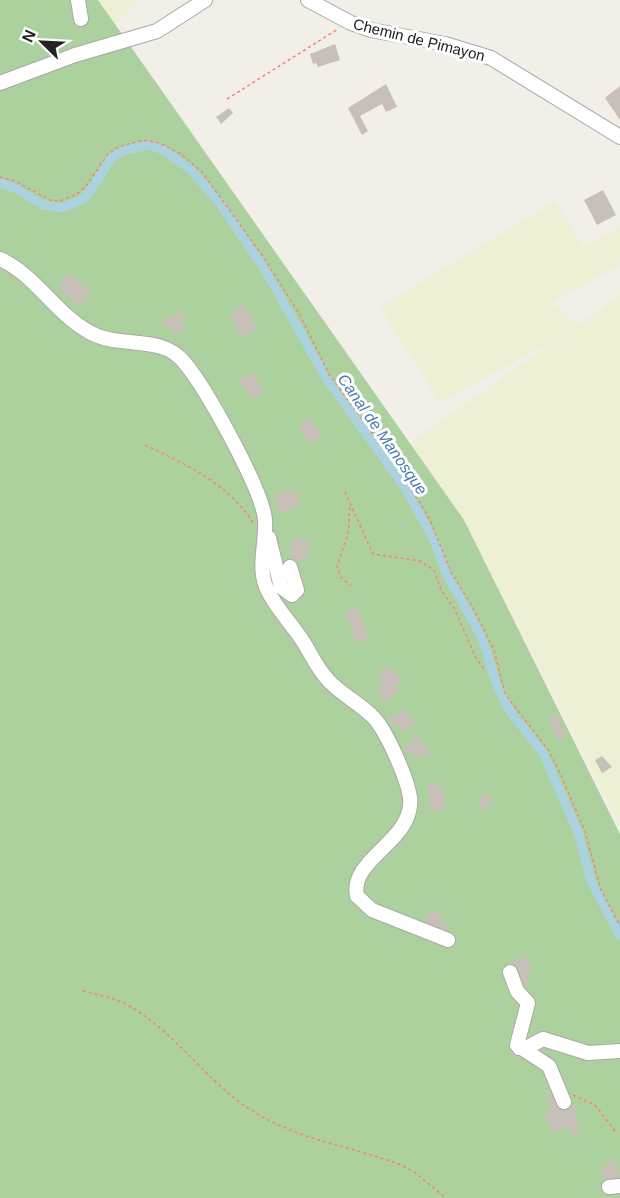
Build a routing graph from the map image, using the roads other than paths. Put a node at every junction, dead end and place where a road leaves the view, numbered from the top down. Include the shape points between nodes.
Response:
1 (78, 0) edge
2 (205, 0) edge
3 (308, 0) edge
4 (81, 19) dead end
5 (0, 83) edge
6 (620, 138) edge
7 (0, 260) edge
8 (265, 530) junction
9 (290, 567) dead end
10 (448, 940) dead end
11 (510, 972) dead end
12 (519, 1048) junction
13 (620, 1051) edge
14 (564, 1102) dead end

1 - 4 street
2 - 5 street via 157,31 65,58
3 - 6 street, Chemin de Pimayon via 351,23 379,32 445,44 491,58
7 - 8 street via 18,270 57,309 90,333 122,342 155,345 178,356 199,385 251,478
8 - 9 street via 281,587 294,595 297,588
8 - 10 street via 263,570 268,592 327,680 379,724 409,792 410,807 404,822 360,875 357,896 372,910
11 - 12 street via 528,1003 517,1042
12 - 13 street via 543,1039 588,1053
12 - 14 street via 549,1066

